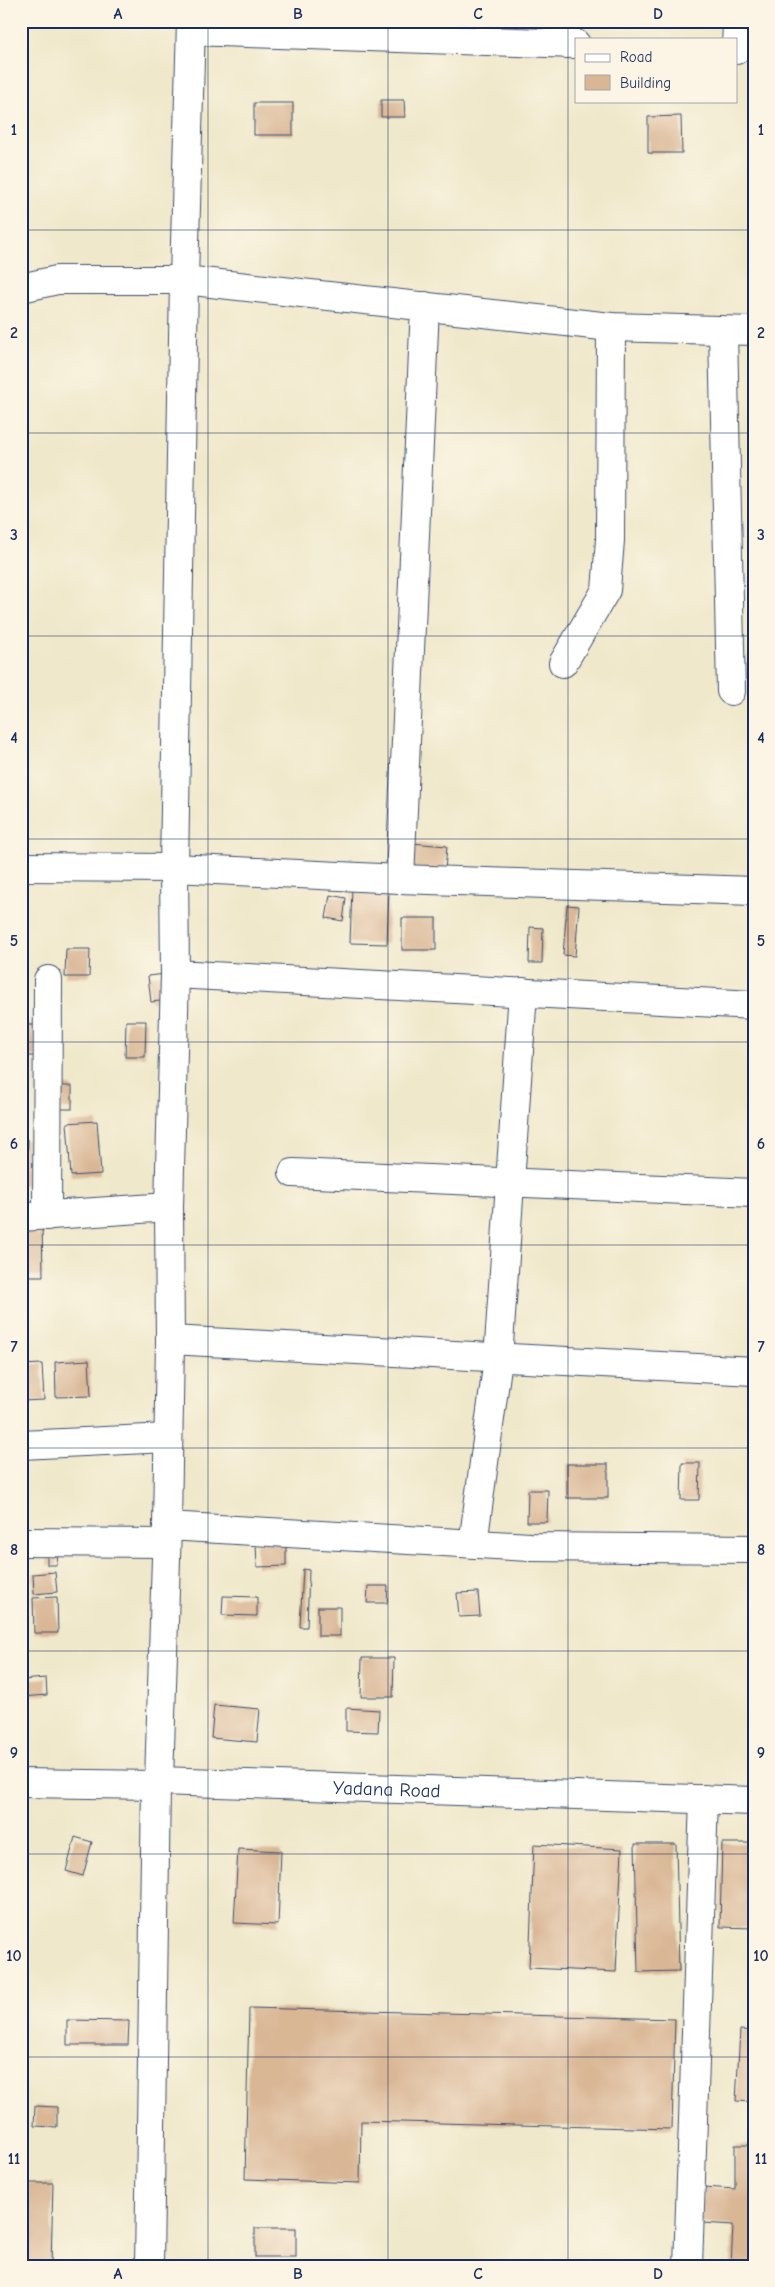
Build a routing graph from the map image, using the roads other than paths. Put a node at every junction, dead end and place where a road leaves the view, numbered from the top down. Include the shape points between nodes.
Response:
1 (737, 21) edge
2 (191, 26) edge
3 (378, 29) edge
4 (569, 37) edge
5 (736, 38) edge
6 (738, 50) edge
7 (754, 51) edge
8 (184, 280) junction
9 (21, 288) edge
10 (425, 306) junction
11 (611, 327) junction
12 (723, 331) junction
13 (754, 331) edge
14 (563, 663) dead end
15 (731, 691) dead end
16 (21, 867) edge
17 (174, 868) junction
18 (400, 879) junction
19 (754, 891) edge
20 (175, 974) junction
21 (48, 980) dead end
22 (523, 992) junction
23 (754, 1005) edge
24 (293, 1173) dead end
25 (510, 1183) junction
26 (754, 1193) edge
27 (169, 1207) junction
28 (34, 1217) edge
29 (170, 1340) junction
30 (498, 1359) junction
31 (754, 1371) edge
32 (168, 1438) junction
33 (21, 1446) edge
34 (167, 1534) junction
35 (21, 1542) edge
36 (473, 1544) junction
37 (754, 1549) edge
38 (21, 1783) edge
39 (158, 1783) junction
40 (704, 1799) junction
41 (754, 1801) edge
42 (149, 2266) edge
43 (688, 2266) edge

1 - 5 street
2 - 3 street
2 - 8 street
3 - 4 street
6 - 7 street
8 - 9 street via 57,280
8 - 10 street
8 - 17 street
10 - 11 street
10 - 18 street
11 - 12 street
11 - 14 street via 610,540 606,590
12 - 13 street
12 - 15 street
16 - 17 street
17 - 18 street
17 - 20 street
18 - 19 street
20 - 22 street
20 - 27 street
21 - 28 street
22 - 23 street
22 - 25 street
24 - 25 street
25 - 26 street
25 - 30 street
27 - 28 street
27 - 29 street
29 - 30 street
29 - 32 street
30 - 31 street
30 - 36 street
32 - 33 street
32 - 34 street
34 - 35 street
34 - 36 street
34 - 39 street
36 - 37 street
38 - 39 street, Yadana Road
39 - 40 street, Yadana Road
39 - 42 street
40 - 41 street, Yadana Road
40 - 43 street

